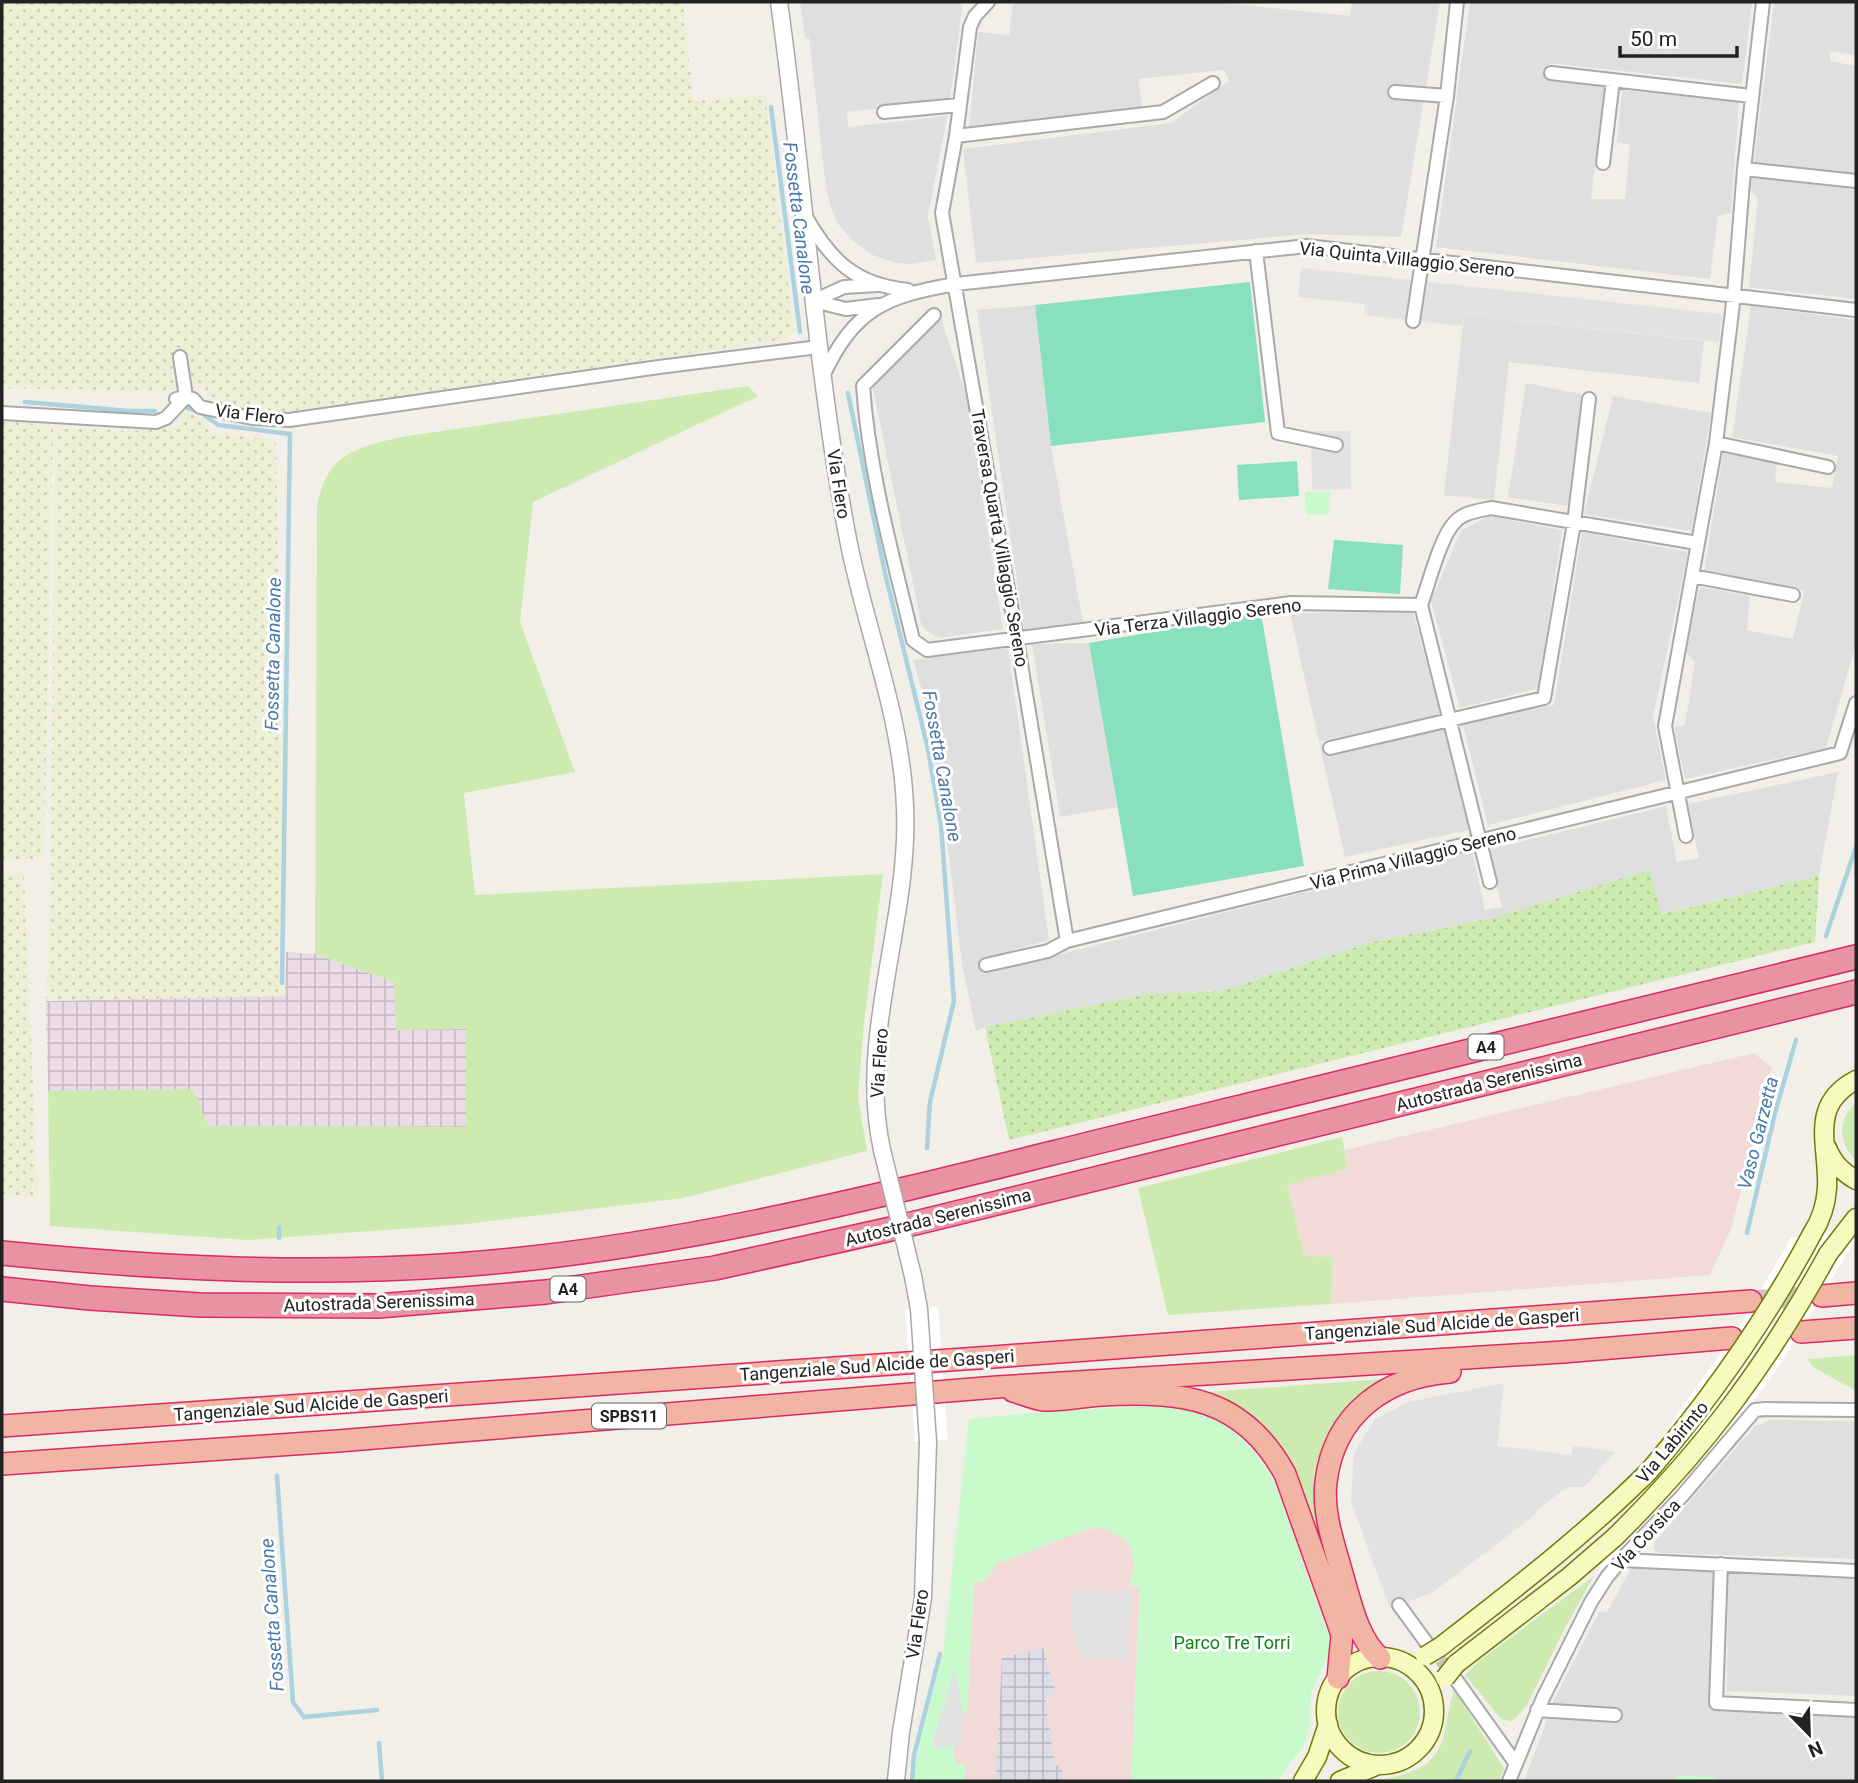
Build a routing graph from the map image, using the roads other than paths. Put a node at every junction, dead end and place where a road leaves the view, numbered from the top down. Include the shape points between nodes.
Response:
1 (779, 2) edge
2 (988, 2) edge
3 (1457, 2) edge
4 (1763, 2) edge
5 (1551, 72) dead end
6 (1613, 80) junction
7 (1213, 83) dead end
8 (1395, 92) dead end
9 (1447, 96) junction
10 (1751, 96) junction
11 (959, 106) junction
12 (884, 112) dead end
13 (956, 136) junction
14 (1603, 163) dead end
15 (1744, 169) junction
16 (1856, 181) edge
17 (803, 211) junction
18 (1256, 251) junction
19 (1424, 259) junction
20 (956, 284) junction
21 (878, 285) junction
22 (917, 291) junction
23 (1734, 295) junction
24 (813, 301) junction
25 (883, 304) junction
26 (1856, 310) edge
27 (933, 315) dead end
28 (1413, 321) dead end
29 (818, 347) junction
30 (180, 357) dead end
31 (822, 377) junction
32 (181, 398) junction
33 (1589, 399) dead end
34 (2, 413) edge
35 (1716, 443) junction
36 (1336, 445) dead end
37 (1828, 467) dead end
38 (1573, 523) junction
39 (1697, 543) junction
40 (1692, 576) junction
41 (1793, 595) dead end
42 (1421, 605) junction
43 (1017, 640) junction
44 (1856, 703) edge
45 (1449, 720) junction
46 (1330, 748) dead end
47 (1676, 794) junction
48 (1686, 836) dead end
49 (1479, 841) junction
50 (1490, 882) dead end
51 (1067, 941) junction
52 (1856, 957) edge
53 (986, 965) dead end
54 (1856, 992) edge
55 (1856, 1080) edge
56 (1824, 1138) junction
57 (1856, 1180) edge
58 (1852, 1224) edge
59 (2, 1253) edge
60 (2, 1289) edge
61 (1856, 1293) edge
62 (1822, 1296) tunnel mouth
63 (1751, 1301) tunnel mouth
64 (1856, 1328) edge
65 (1801, 1332) dead end
66 (1732, 1338) dead end
67 (1563, 1352) junction
68 (997, 1387) junction
69 (1856, 1410) edge
70 (2, 1426) edge
71 (2, 1464) edge
72 (1621, 1560) junction
73 (1721, 1564) junction
74 (1856, 1571) edge
75 (1399, 1605) dead end
76 (1430, 1648) junction
77 (1380, 1658) junction
78 (1404, 1663) junction
79 (1453, 1674) junction
80 (1338, 1678) junction
81 (1434, 1705) junction
82 (1537, 1710) junction
83 (1856, 1710) edge
84 (1615, 1715) dead end
85 (1328, 1724) junction
86 (1516, 1763) junction
87 (1378, 1765) junction
88 (897, 1781) edge
89 (1303, 1781) edge
90 (1340, 1781) edge
91 (1509, 1781) edge

1 - 17 street, Via Flero
2 - 11 street, Traversa Quarta Villaggio Sereno via 970,27
3 - 9 street
4 - 10 street
5 - 6 street
6 - 10 street
6 - 14 street
7 - 13 street via 1163,113
8 - 9 street
9 - 19 street
10 - 15 street
11 - 12 street
11 - 13 street, Traversa Quarta Villaggio Sereno
13 - 20 street, Traversa Quarta Villaggio Sereno via 942,213
15 - 16 street
15 - 23 street
17 - 21 street, Via Quinta Villaggio Sereno via 821,244 840,265
17 - 24 street, Via Flero
18 - 19 street, Via Quinta Villaggio Sereno via 1307,246
18 - 20 street, Via Quinta Villaggio Sereno
18 - 36 street via 1278,433
19 - 23 street, Via Quinta Villaggio Sereno
19 - 28 street
20 - 22 street, Via Quinta Villaggio Sereno
20 - 43 street, Traversa Quarta Villaggio Sereno
21 - 22 street, Via Quinta Villaggio Sereno
21 - 24 street, Via Quinta Villaggio Sereno via 844,288
22 - 25 street, Via Quinta Villaggio Sereno
23 - 26 street, Via Quinta Villaggio Sereno
23 - 35 street
24 - 25 street, Via Quinta Villaggio Sereno via 845,309
24 - 29 street, Via Flero
25 - 31 street, Via Quinta Villaggio Sereno via 848,334
27 - 43 street, Via Flero via 863,386 866,432 914,640 926,650
29 - 31 street, Via Flero
29 - 32 street, Via Flero via 289,419 215,411
30 - 32 street
31 - 88 street, Via Flero, bridge via 847,537 894,722 905,808 905,850 876,1065 877,1125 919,1309 928,1442 923,1598
32 - 34 street via 166,418 156,422
33 - 38 street
35 - 37 street
35 - 39 street
38 - 39 street
38 - 42 street via 1491,508 1468,513 1454,522 1446,536
38 - 45 street via 1544,698
39 - 40 street
40 - 41 street
40 - 47 street via 1665,726
42 - 43 street, Via Terza Villaggio Sereno via 1291,603
42 - 45 street
43 - 51 street, Traversa Quarta Villaggio Sereno
44 - 47 street, Via Prima Villaggio Sereno via 1840,753
45 - 46 street
45 - 49 street
47 - 48 street
47 - 49 street, Via Prima Villaggio Sereno
49 - 50 street
49 - 51 street, Via Prima Villaggio Sereno
51 - 53 street, Via Prima Villaggio Sereno
52 - 59 highway, Autostrada Serenissima / A4 via 883,1194 624,1247 373,1269 192,1269
54 - 60 highway, Autostrada Serenissima / A4 via 715,1268 546,1292 377,1306 200,1305
55 - 56 main road, Via Labirinto via 1831,1102
56 - 57 main road via 1834,1162
56 - 76 main road, Via Labirinto, bridge via 1827,1189 1822,1215 1773,1305 1686,1428 1649,1471 1562,1552
58 - 79 main road, Via Labirinto, bridge via 1828,1254 1734,1405 1657,1495 1615,1537
61 - 62 highway
63 - 70 highway, Tangenziale Sud Alcide de Gasperi
64 - 65 highway
66 - 67 highway, Tangenziale Sud Alcide de Gasperi
67 - 68 highway, Tangenziale Sud Alcide de Gasperi
67 - 77 highway via 1500,1368 1407,1380 1380,1392 1345,1428 1326,1483 1329,1524 1350,1602 1369,1648
68 - 71 highway, Tangenziale Sud Alcide de Gasperi / SPBS11
68 - 80 highway via 1043,1400 1159,1394 1193,1398 1241,1421 1276,1456 1295,1498 1342,1635
69 - 72 street, Via Corsica via 1755,1410
72 - 73 street
72 - 82 street, Via Corsica via 1591,1602
73 - 74 street
73 - 83 street via 1716,1703
75 - 76 street
76 - 78 main road, Via Labirinto
77 - 78 main road
77 - 80 main road via 1357,1663
78 - 81 main road via 1421,1676
79 - 81 main road
79 - 86 street
80 - 85 main road via 1328,1700
81 - 87 main road via 1434,1719 1424,1743 1404,1760
82 - 84 street
82 - 86 street, Via Corsica
85 - 87 main road via 1333,1737 1352,1757
85 - 89 main road
86 - 91 street, Via Corsica
87 - 90 main road

